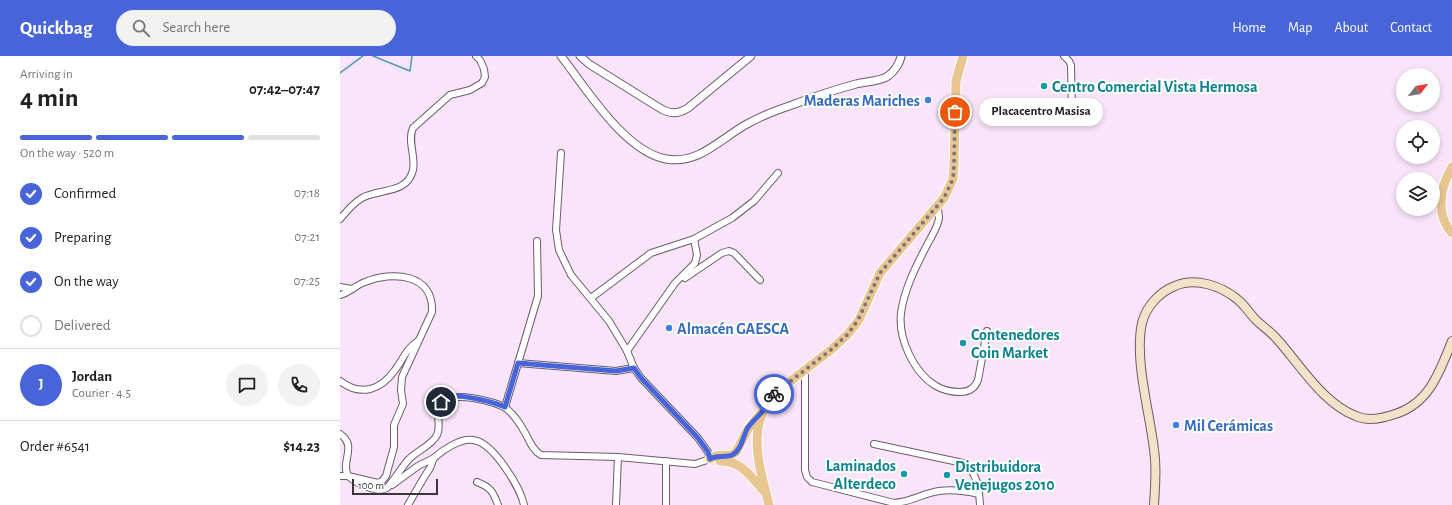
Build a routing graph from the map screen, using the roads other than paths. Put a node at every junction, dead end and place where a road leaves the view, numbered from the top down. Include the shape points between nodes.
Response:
1 (476, 56) edge
2 (562, 56) edge
3 (580, 56) edge
4 (751, 56) edge
5 (901, 56) edge
6 (963, 56) edge
7 (1064, 56) edge
8 (1072, 111) dead end
9 (561, 153) dead end
10 (1452, 167) edge
11 (778, 173) dead end
12 (937, 206) junction
13 (340, 219) edge
14 (1452, 233) edge
15 (694, 239) junction
16 (537, 241) dead end
17 (760, 280) dead end
18 (674, 286) junction
19 (340, 287) edge
20 (352, 289) junction
21 (340, 295) edge
22 (591, 298) junction
23 (987, 331) dead end
24 (418, 341) junction
25 (1452, 341) edge
26 (628, 351) junction
27 (518, 363) junction
28 (634, 368) junction
29 (805, 369) junction
30 (340, 381) edge
31 (505, 407) junction
32 (763, 412) junction
33 (340, 434) edge
34 (874, 444) dead end
35 (618, 457) junction
36 (434, 458) junction
37 (710, 459) junction
38 (666, 461) junction
39 (340, 476) edge
40 (348, 476) junction
41 (477, 482) dead end
42 (387, 488) junction
43 (979, 494) junction
44 (767, 495) junction
45 (408, 505) edge
46 (498, 505) edge
47 (524, 505) edge
48 (616, 505) edge
49 (666, 505) edge
50 (769, 505) edge
51 (980, 505) edge
52 (1154, 505) edge

1 - 13 street via 484,69 485,77 482,83 470,90 450,95 413,128 410,135 413,170 408,180 396,188 362,198
2 - 5 street via 610,121 625,136 655,156 665,159 692,157 711,149 747,124 789,106 824,93 888,77
3 - 4 street via 666,112 674,113 688,108
6 - 12 main road via 956,81 953,179
7 - 8 street via 1071,65
9 - 22 street via 556,230 559,250 571,275
10 - 14 main road via 1443,190 1441,205 1442,217
11 - 15 street via 754,202 732,218
12 - 23 street via 939,217 936,226 904,300 900,326 905,344 913,362 926,379 937,387 961,392 976,386
12 - 29 main road via 880,273 858,320 848,334
15 - 18 street via 697,255 695,263
15 - 22 street via 651,254
16 - 27 street via 538,296
17 - 18 street via 734,252 729,251 722,253
18 - 26 street
19 - 20 street
20 - 21 street
20 - 24 street via 383,276 404,276 419,281 433,304 432,312
22 - 26 street
24 - 30 street via 410,347 395,370 377,388 357,390
24 - 40 street via 402,377 402,404 394,425 394,447 386,476 378,483
25 - 52 main road via 1427,394 1395,415 1365,419 1345,411 1330,400 1275,337 1228,293 1217,287 1194,282 1168,289 1153,302 1144,316 1141,330 1143,381 1155,451
26 - 28 street
27 - 28 street via 616,371
27 - 31 street
28 - 37 street via 698,438
29 - 32 main road via 771,397
29 - 43 street via 805,470 812,482 894,503 938,491 966,491
31 - 35 street via 541,455
31 - 42 street via 488,401 453,396 446,398 438,410 437,436 409,459
32 - 37 main road via 748,429 736,452
32 - 44 main road via 756,441
33 - 40 street via 348,443 345,465
34 - 43 street via 963,464 975,475
35 - 38 street
35 - 48 street
36 - 42 street
36 - 45 street
36 - 47 street via 459,443 472,439 481,442 488,447 515,482
37 - 38 street via 695,464
37 - 44 main road via 734,462
38 - 49 street
39 - 40 street
40 - 42 street via 377,490
41 - 46 street via 490,489
43 - 51 street
44 - 50 main road

